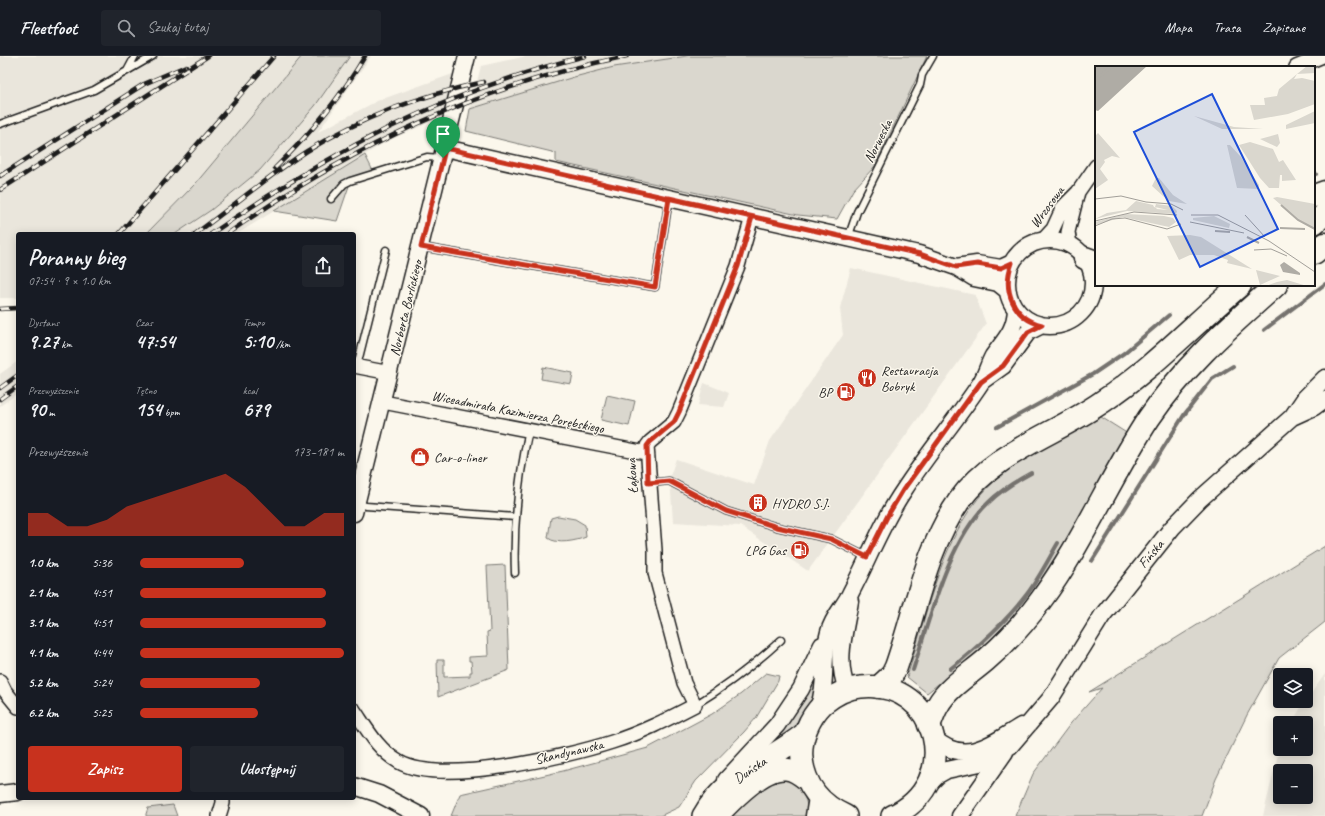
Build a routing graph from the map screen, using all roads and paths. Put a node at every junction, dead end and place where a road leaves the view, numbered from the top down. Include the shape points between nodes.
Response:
1 (135, 56) edge
2 (153, 56) edge
3 (467, 56) edge
4 (933, 56) edge
5 (1323, 56) edge
6 (1298, 66) edge
7 (127, 71) junction
8 (0, 124) edge
9 (444, 153) junction
10 (1095, 167) edge
11 (1078, 192) junction
12 (1325, 192) edge
13 (1315, 196) edge
14 (669, 198) junction
15 (332, 199) dead end
16 (1325, 214) edge
17 (752, 217) junction
18 (1315, 222) edge
19 (848, 238) junction
20 (1042, 241) junction
21 (1325, 244) edge
22 (421, 247) junction
23 (386, 250) dead end
24 (1315, 252) edge
25 (1084, 255) edge
26 (1012, 263) junction
27 (956, 267) junction
28 (1239, 286) edge
29 (1275, 286) edge
30 (1008, 291) junction
31 (1016, 308) junction
32 (1042, 325) junction
33 (356, 362) edge
34 (356, 366) edge
35 (390, 373) junction
36 (1325, 378) edge
37 (981, 382) junction
38 (1325, 399) edge
39 (383, 402) junction
40 (1292, 418) junction
41 (529, 430) junction
42 (646, 453) junction
43 (648, 483) junction
44 (356, 508) edge
45 (514, 517) junction
46 (867, 557) junction
47 (515, 573) dead end
48 (851, 594) junction
49 (829, 629) junction
50 (781, 640) dead end
51 (0, 681) edge
52 (879, 687) junction
53 (847, 690) junction
54 (16, 705) edge
55 (695, 705) junction
56 (818, 709) junction
57 (356, 713) edge
58 (1038, 716) junction
59 (932, 732) junction
60 (805, 733) junction
61 (1010, 746) junction
62 (807, 780) junction
63 (927, 786) junction
64 (356, 787) edge
65 (16, 792) edge
66 (0, 794) edge
67 (223, 800) edge
68 (817, 807) edge
69 (909, 810) edge
70 (710, 811) edge
71 (219, 816) edge
72 (421, 816) edge
73 (846, 816) edge
74 (892, 816) edge
75 (960, 816) edge

1 - 7 lane
2 - 7 lane
3 - 9 street, Norberta Barlickiego
4 - 19 lane, Norweska via 857,212
5 - 6 street
7 - 8 lane via 94,90
9 - 14 street
9 - 15 lane via 350,181 344,184
9 - 22 street, Norberta Barlickiego
10 - 11 street, Wrzosowa
11 - 20 street, Wrzosowa via 1064,207 1053,229
11 - 25 street, Wrzosowa via 1068,232
12 - 13 highway
14 - 17 street
14 - 22 lane via 655,287
16 - 18 highway
17 - 19 street
17 - 42 street, Łąkowa via 738,266 679,412 674,422 650,442
19 - 27 street via 920,254
20 - 25 street via 1052,240
20 - 26 street via 1025,249
21 - 24 highway
22 - 35 street, Norberta Barlickiego
23 - 33 lane
25 - 32 street via 1093,284 1088,303 1083,311 1067,322
26 - 27 street via 1001,268 977,264
26 - 30 street via 1007,282
27 - 30 street via 974,278 998,283
28 - 52 highway via 1132,381 1101,403 1008,455 982,475 959,501 940,534 896,667 892,675
29 - 59 highway via 1205,349 1173,385 1149,418 1069,557 1041,600 1017,630 938,705
30 - 31 street
31 - 32 street via 1030,321
31 - 37 street via 1013,328 992,358
32 - 37 street via 1028,332 1003,366
34 - 35 street
35 - 39 street, Norberta Barlickiego
36 - 40 street, Fińska via 1305,398
37 - 46 street via 903,490
38 - 40 street, Fińska
39 - 41 street, Wiceadmirała Kazimierza Porębskiego
39 - 44 street, Norberta Barlickiego
40 - 58 street, Fińska via 1200,499 1172,528 1102,616
41 - 42 street, Wiceadmirała Kazimierza Porębskiego
41 - 45 lane
42 - 43 street, Łąkowa
43 - 46 lane via 669,481 726,511 777,527 831,539
43 - 55 street, Łąkowa via 655,573 684,683
44 - 45 lane via 366,506
45 - 47 lane
46 - 48 street
48 - 49 street
48 - 53 street via 841,646 843,679
49 - 56 street via 825,648 824,694
49 - 70 street via 808,676 781,719 722,784
50 - 55 lane, Skandynawska via 751,667
51 - 54 street via 5,692
52 - 53 highway via 868,686
52 - 59 highway via 892,690 909,700 923,714
53 - 56 highway via 836,694
55 - 57 street, Skandynawska via 644,730 611,742 530,762 438,772 420,770 400,762 383,751
56 - 60 highway
58 - 59 street, Fińska via 975,751 952,751 942,746
58 - 61 street, Fińska
59 - 63 highway via 935,762
60 - 62 highway via 802,757
60 - 70 highway, Duńska via 790,745 745,771
61 - 63 street, Fińska via 980,763 947,770
61 - 75 street
62 - 68 highway
62 - 70 highway, Duńska via 786,769 778,770 763,776
63 - 69 highway
64 - 72 street via 379,794
65 - 66 street
67 - 71 street
68 - 73 highway via 832,809
69 - 74 highway

